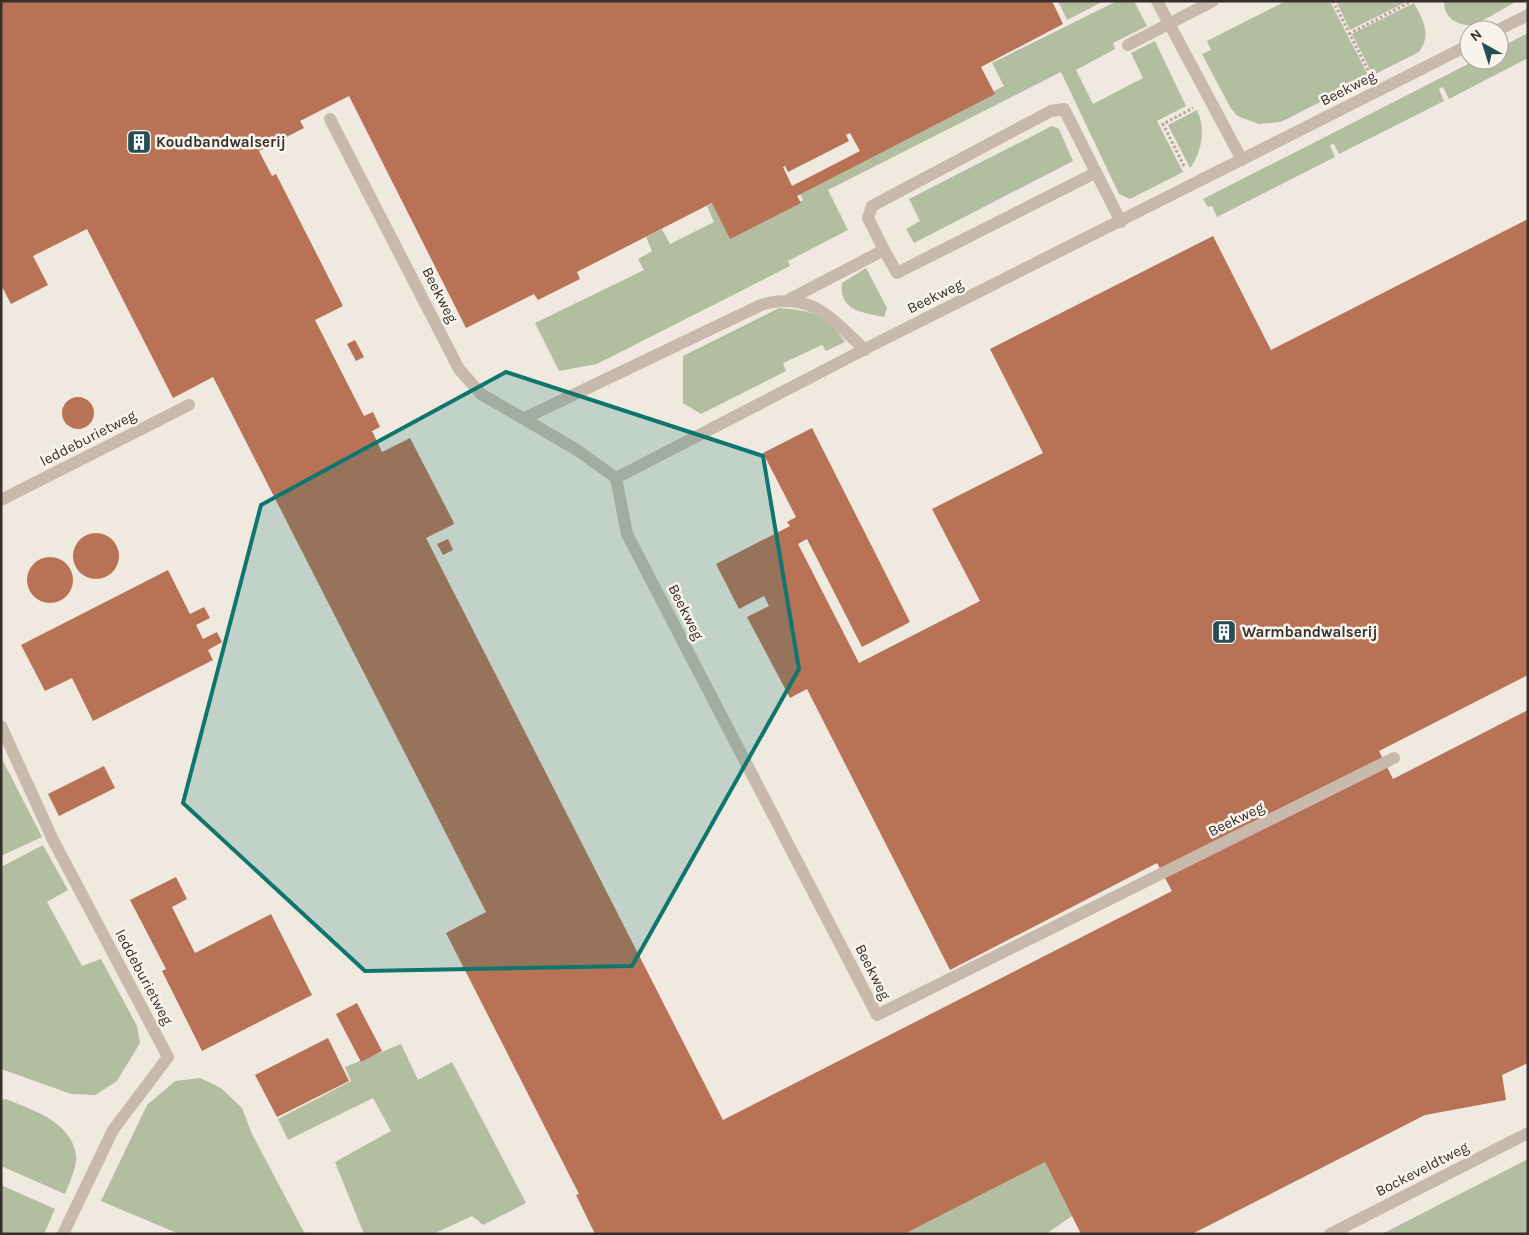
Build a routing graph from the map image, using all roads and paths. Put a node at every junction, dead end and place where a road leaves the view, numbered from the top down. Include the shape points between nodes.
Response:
1 (1157, 1) edge
2 (1213, 1) edge
3 (1333, 1) edge
4 (1412, 1) edge
5 (1528, 15) edge
6 (1169, 23) junction
7 (1509, 24) edge
8 (1349, 34) junction
9 (1128, 45) dead end
10 (1459, 50) edge
11 (1379, 90) junction
12 (1210, 100) junction
13 (330, 119) dead end
14 (1242, 160) junction
15 (1095, 173) junction
16 (1194, 184) junction
17 (1121, 222) junction
18 (884, 250) junction
19 (790, 299) junction
20 (865, 350) junction
21 (189, 405) dead end
22 (525, 418) junction
23 (616, 478) junction
24 (1, 500) edge
25 (1, 726) edge
26 (1394, 758) dead end
27 (1528, 1133) edge
28 (63, 1234) edge
29 (1330, 1234) edge

1 - 6 lane
2 - 6 lane
3 - 8 path
4 - 8 path
5 - 7 lane
6 - 9 lane
6 - 12 lane
8 - 11 path
10 - 11 lane, Beekweg
11 - 14 lane, Beekweg
12 - 14 lane
12 - 16 path via 1163,124
13 - 22 lane, Beekweg via 460,369 481,394
14 - 16 lane, Beekweg
15 - 17 lane
15 - 18 lane via 897,272
15 - 18 lane via 1064,110 1051,111 872,206 868,218
16 - 17 lane, Beekweg
17 - 20 lane, Beekweg
18 - 19 lane
19 - 20 lane via 825,312
19 - 22 lane via 761,305
20 - 23 lane, Beekweg
21 - 24 lane, leddeburietweg
22 - 23 lane, Beekweg
23 - 26 lane, Beekweg via 627,534 877,1016
25 - 28 lane, leddeburietweg via 53,840 168,1057 112,1130
27 - 29 lane, Bockeveldtweg

